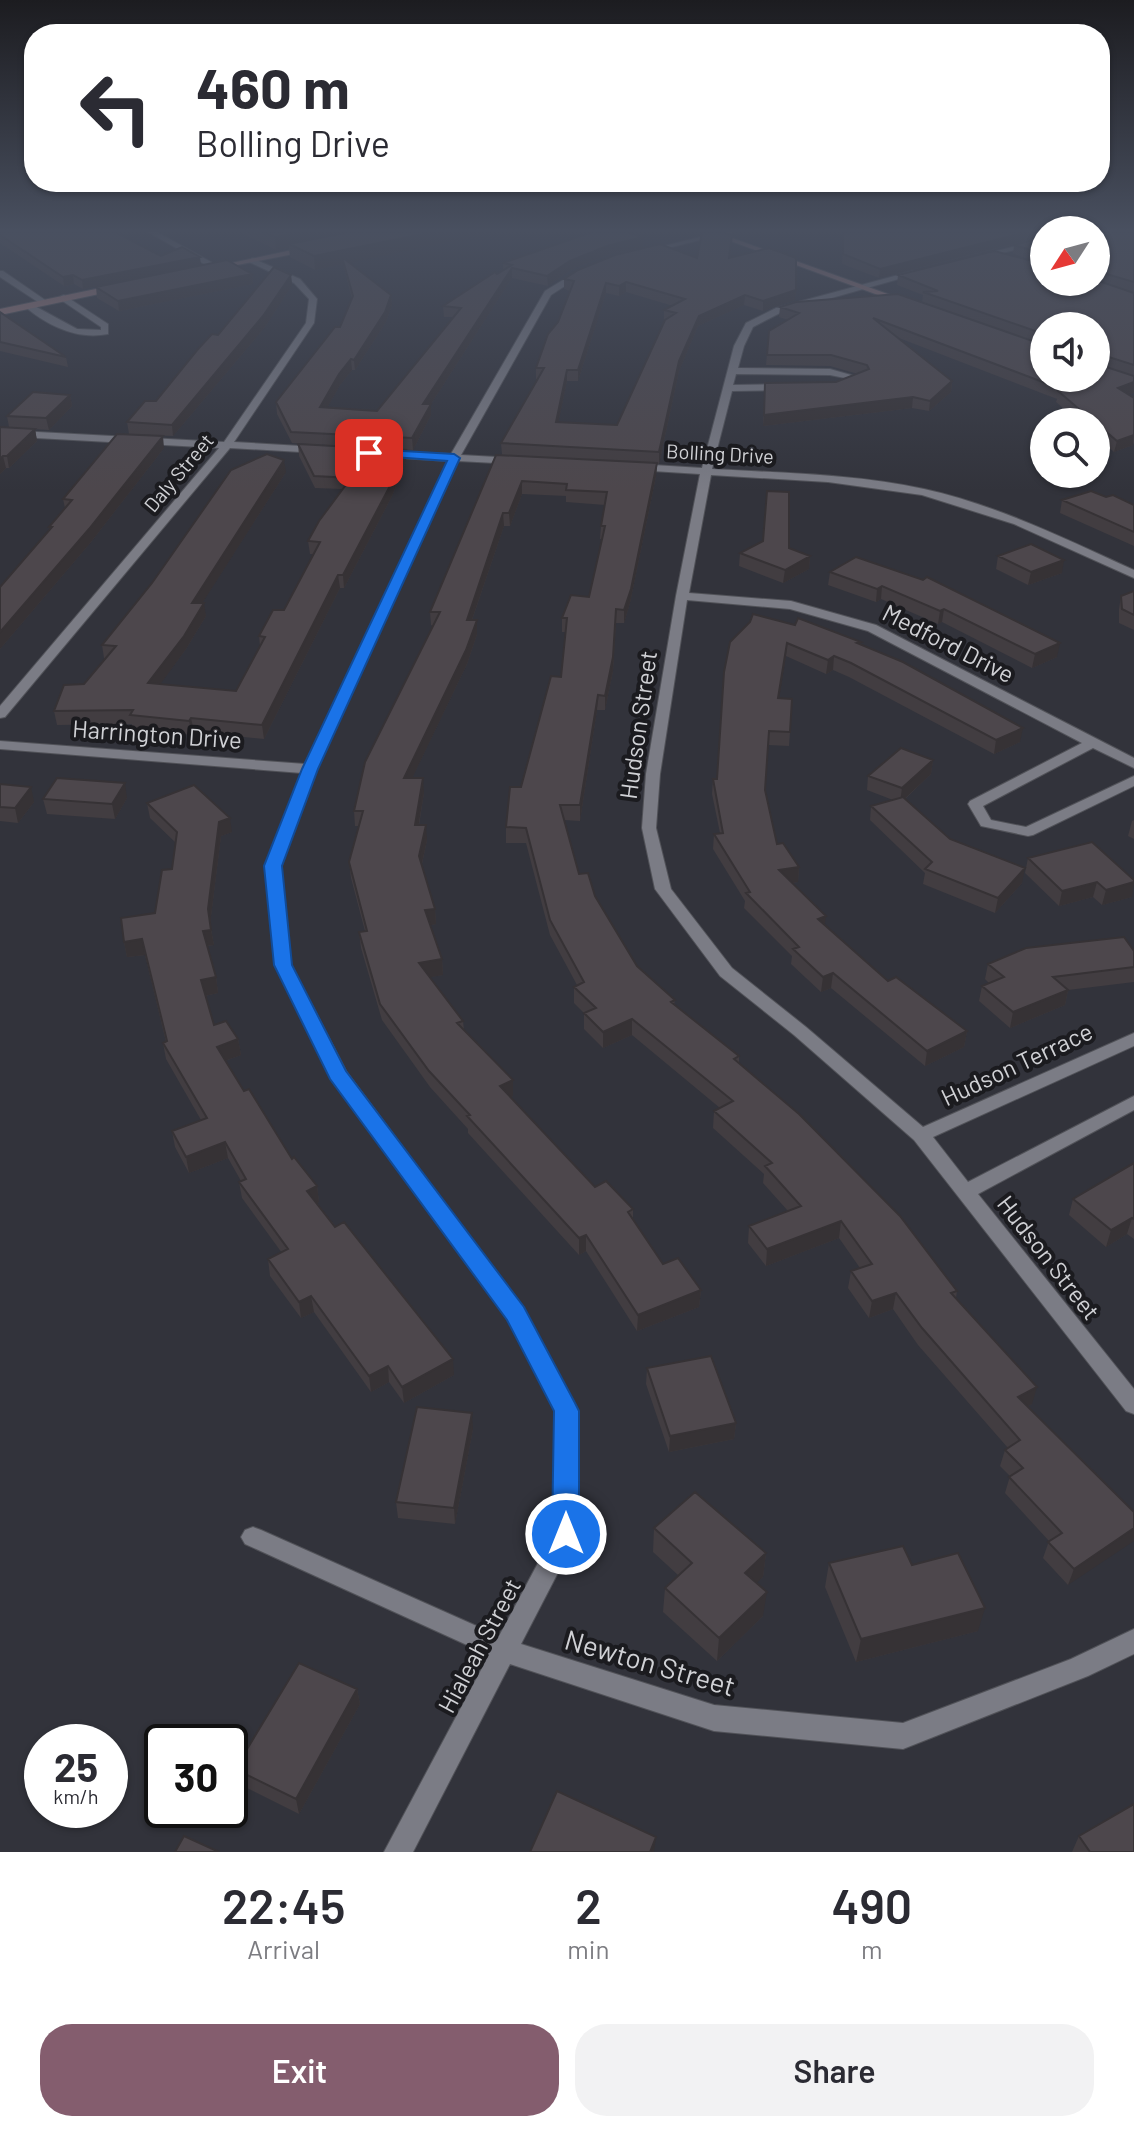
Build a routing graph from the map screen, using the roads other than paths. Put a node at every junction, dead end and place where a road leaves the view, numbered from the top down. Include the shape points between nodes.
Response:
1 (48, 318) edge
2 (94, 318) edge
3 (311, 318) edge
4 (534, 318) edge
5 (762, 318) edge
6 (732, 371) junction
7 (804, 387) edge
8 (835, 387) edge
9 (728, 388) junction
10 (0, 433) edge
11 (227, 445) junction
12 (333, 451) edge
13 (378, 454) edge
14 (454, 458) junction
15 (533, 462) edge
16 (627, 467) edge
17 (706, 471) junction
18 (1134, 574) edge
19 (682, 596) junction
20 (0, 714) edge
21 (1092, 743) junction
22 (0, 745) edge
23 (1134, 764) edge
24 (310, 769) junction
25 (1134, 780) edge
26 (1134, 1039) edge
27 (1134, 1102) edge
28 (921, 1135) junction
29 (967, 1191) junction
30 (1134, 1405) edge
31 (253, 1537) dead end
32 (1134, 1641) edge
33 (504, 1650) junction
34 (398, 1852) edge

1 - 2 street via 68,331 105,332
3 - 11 street, Daly Street
4 - 14 street, Hialeah Street
5 - 6 street, Hudson Street via 749,325
6 - 8 street via 830,372 860,379
6 - 9 street, Hudson Street
7 - 9 street
9 - 17 street, Hudson Street
10 - 11 street
11 - 12 street
11 - 20 street, Daly Street
13 - 14 street
14 - 15 street
14 - 24 street, Hialeah Street
16 - 17 street, Bolling Drive
17 - 18 street, Bolling Drive via 923,492 1018,522
17 - 19 street, Hudson Street
19 - 21 street, Medford Drive via 791,605 872,628
19 - 28 street, Hudson Street via 649,828 663,889 726,972
21 - 23 street, Medford Drive
21 - 25 street via 975,804 986,823 1028,832
22 - 24 street, Harrington Drive
24 - 33 street, Hialeah Street via 273,866 283,965 338,1074 516,1314 566,1411 566,1534
26 - 28 street, Hudson Terrace
27 - 29 street
28 - 29 street, Hudson Street
29 - 30 street, Hudson Street
31 - 33 street, Newton Street
32 - 33 street, Newton Street via 1079,1668 903,1736 714,1718
33 - 34 street, Hialeah Street

